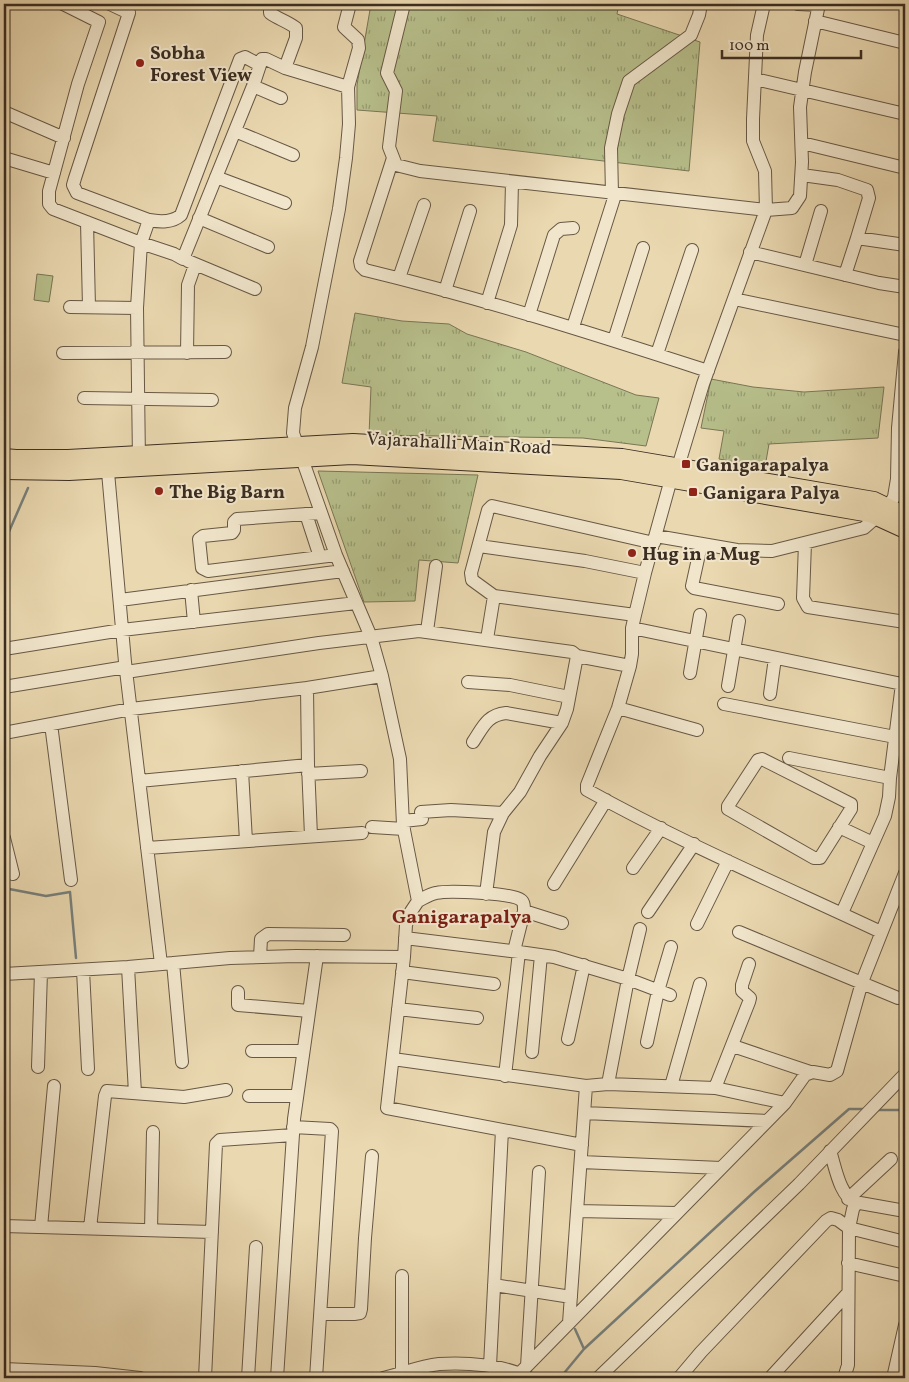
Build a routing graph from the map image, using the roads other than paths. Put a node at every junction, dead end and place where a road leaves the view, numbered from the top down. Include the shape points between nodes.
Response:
1 (63, 4) edge
2 (110, 4) edge
3 (270, 4) edge
4 (350, 4) edge
5 (404, 4) edge
6 (701, 4) edge
7 (764, 4) edge
8 (798, 4) edge
9 (819, 4) edge
10 (130, 8) edge
11 (815, 21) junction
12 (905, 43) edge
13 (260, 65) junction
14 (286, 68) junction
15 (755, 78) junction
16 (253, 86) junction
17 (348, 88) junction
18 (803, 91) junction
19 (281, 98) dead end
20 (4, 112) edge
21 (905, 114) edge
22 (235, 131) junction
23 (64, 138) junction
24 (802, 143) junction
25 (294, 155) dead end
26 (4, 158) edge
27 (393, 158) junction
28 (905, 168) edge
29 (54, 173) junction
30 (802, 174) junction
31 (216, 177) junction
32 (512, 182) junction
33 (614, 194) junction
34 (285, 203) dead end
35 (424, 205) dead end
36 (766, 210) junction
37 (470, 211) dead end
38 (821, 211) dead end
39 (199, 218) junction
40 (149, 220) junction
41 (87, 222) junction
42 (573, 228) dead end
43 (858, 238) junction
44 (141, 243) junction
45 (905, 244) edge
46 (268, 247) dead end
47 (643, 248) dead end
48 (692, 250) dead end
49 (750, 252) junction
50 (184, 259) junction
51 (195, 264) junction
52 (805, 265) junction
53 (844, 275) junction
54 (399, 278) junction
55 (905, 286) edge
56 (255, 289) dead end
57 (445, 290) junction
58 (734, 299) junction
59 (487, 303) junction
60 (70, 307) dead end
61 (89, 307) junction
62 (137, 308) junction
63 (529, 315) junction
64 (573, 327) junction
65 (905, 335) edge
66 (614, 340) junction
67 (136, 351) junction
68 (226, 352) dead end
69 (905, 352) edge
70 (63, 353) dead end
71 (187, 353) junction
72 (657, 354) junction
73 (708, 371) junction
74 (84, 398) dead end
75 (138, 398) junction
76 (212, 400) dead end
77 (299, 451) junction
78 (4, 457) edge
79 (139, 461) junction
80 (107, 463) junction
81 (4, 471) edge
82 (674, 473) junction
83 (901, 479) edge
84 (883, 511) junction
85 (321, 513) junction
86 (306, 514) junction
87 (905, 515) edge
88 (905, 530) edge
89 (655, 540) junction
90 (805, 543) junction
91 (701, 545) junction
92 (478, 546) junction
93 (336, 555) junction
94 (320, 557) junction
95 (436, 566) dead end
96 (343, 571) junction
97 (645, 572) junction
98 (191, 590) junction
99 (494, 596) junction
100 (120, 600) junction
101 (356, 603) junction
102 (778, 604) dead end
103 (635, 615) junction
104 (700, 615) dead end
105 (739, 621) dead end
106 (194, 622) junction
107 (905, 622) edge
108 (632, 628) junction
109 (122, 630) junction
110 (427, 632) junction
111 (371, 637) junction
112 (487, 639) junction
113 (696, 641) junction
114 (4, 649) edge
115 (734, 649) junction
116 (577, 656) junction
117 (775, 658) junction
118 (630, 666) junction
119 (126, 669) junction
120 (690, 673) dead end
121 (382, 676) junction
122 (903, 681) edge
123 (468, 682) dead end
124 (728, 686) dead end
125 (4, 687) edge
126 (307, 688) junction
127 (770, 694) dead end
128 (569, 697) junction
129 (724, 704) dead end
130 (618, 708) junction
131 (131, 709) junction
132 (562, 723) junction
133 (51, 724) junction
134 (698, 730) dead end
135 (4, 733) edge
136 (895, 736) junction
137 (473, 742) dead end
138 (789, 758) dead end
139 (308, 770) junction
140 (242, 771) junction
141 (361, 771) dead end
142 (890, 778) junction
143 (139, 781) junction
144 (606, 800) junction
145 (503, 813) junction
146 (403, 825) junction
147 (661, 828) junction
148 (839, 828) junction
149 (311, 836) junction
150 (4, 838) edge
151 (246, 841) junction
152 (873, 843) junction
153 (694, 844) junction
154 (148, 848) junction
155 (728, 861) junction
156 (633, 868) dead end
157 (905, 873) edge
158 (13, 874) dead end
159 (71, 880) dead end
160 (554, 884) dead end
161 (901, 893) edge
162 (486, 894) junction
163 (418, 901) junction
164 (524, 911) junction
165 (648, 912) dead end
166 (842, 914) junction
167 (562, 923) dead end
168 (698, 924) dead end
169 (640, 930) dead end
170 (739, 932) dead end
171 (881, 932) junction
172 (344, 936) dead end
173 (405, 938) junction
174 (671, 946) dead end
175 (517, 952) junction
176 (541, 955) junction
177 (316, 956) junction
178 (260, 957) junction
179 (404, 957) junction
180 (167, 964) junction
181 (749, 964) dead end
182 (584, 965) junction
183 (128, 967) junction
184 (83, 970) junction
185 (41, 972) junction
186 (402, 972) junction
187 (4, 974) edge
188 (628, 979) junction
189 (862, 982) junction
190 (494, 984) dead end
191 (700, 984) dead end
192 (238, 992) dead end
193 (664, 993) junction
194 (898, 998) dead end
195 (398, 1009) junction
196 (309, 1010) junction
197 (477, 1018) dead end
198 (568, 1039) dead end
199 (647, 1042) dead end
200 (733, 1046) junction
201 (252, 1051) dead end
202 (303, 1051) junction
203 (532, 1052) dead end
204 (393, 1059) junction
205 (182, 1062) dead end
206 (38, 1067) dead end
207 (88, 1069) dead end
208 (810, 1072) junction
209 (905, 1074) edge
210 (505, 1076) junction
211 (608, 1084) junction
212 (54, 1086) dead end
213 (586, 1086) junction
214 (671, 1086) junction
215 (715, 1088) junction
216 (226, 1090) dead end
217 (135, 1093) junction
218 (249, 1096) dead end
219 (297, 1096) junction
220 (786, 1102) junction
221 (584, 1113) junction
222 (767, 1122) junction
223 (502, 1130) junction
224 (293, 1131) junction
225 (153, 1132) dead end
226 (582, 1145) junction
227 (830, 1151) junction
228 (372, 1156) dead end
229 (891, 1159) dead end
230 (580, 1162) junction
231 (721, 1168) junction
232 (539, 1172) dead end
233 (852, 1202) junction
234 (577, 1211) junction
235 (905, 1211) edge
236 (677, 1213) junction
237 (4, 1226) edge
238 (41, 1227) junction
239 (90, 1228) junction
240 (849, 1228) junction
241 (151, 1230) junction
242 (212, 1232) junction
243 (905, 1242) edge
244 (256, 1247) dead end
245 (848, 1263) junction
246 (402, 1276) dead end
247 (905, 1276) edge
248 (494, 1285) junction
249 (531, 1290) junction
250 (848, 1293) junction
251 (571, 1296) junction
252 (321, 1314) junction
253 (569, 1323) junction
254 (905, 1325) edge
255 (490, 1366) junction
256 (4, 1369) edge
257 (518, 1373) edge
258 (402, 1374) junction
259 (140, 1378) edge
260 (206, 1378) edge
261 (248, 1378) edge
262 (277, 1378) edge
263 (316, 1378) edge
264 (383, 1378) edge
265 (598, 1378) edge
266 (679, 1378) edge
267 (770, 1378) edge
268 (844, 1378) edge
269 (893, 1378) edge

1 - 23 street via 99,22
2 - 10 street
3 - 14 street via 270,13 296,28
4 - 17 street via 344,27 358,40 359,48
5 - 27 street via 387,73 396,91 389,147
6 - 33 street via 691,35 630,81 618,114 611,148
7 - 15 street via 757,35
8 - 9 street
9 - 11 street
10 - 40 street via 74,185 77,193
11 - 12 street
11 - 18 street
13 - 14 street via 262,59 266,59
13 - 16 street
13 - 40 street via 245,57 240,59 181,215 170,221
14 - 17 street
15 - 18 street
15 - 36 street via 753,141 764,171
16 - 19 street
16 - 22 street
17 - 77 street via 349,124 339,209 312,347 294,408 292,433
18 - 21 street
18 - 24 street via 800,107
20 - 23 street
22 - 25 street
22 - 31 street
23 - 29 street
24 - 28 street
24 - 30 street
26 - 29 street
27 - 32 street via 396,165 405,168
27 - 54 street via 360,261 365,270
29 - 41 street via 49,204 53,209
30 - 36 street via 800,196 792,208
30 - 43 street via 838,180 867,190 869,198
31 - 34 street
31 - 39 street
32 - 33 street
32 - 59 street via 511,225
33 - 36 street
33 - 64 street
35 - 54 street
36 - 49 street
37 - 57 street
38 - 52 street
39 - 46 street
39 - 50 street
40 - 44 street
41 - 44 street
41 - 61 street
42 - 63 street via 561,229 554,235
43 - 45 street
43 - 53 street
44 - 50 street
44 - 62 street
47 - 66 street
48 - 72 street
49 - 52 street
49 - 58 street
50 - 51 street
51 - 56 street
51 - 71 street via 188,286
52 - 53 street
53 - 55 street
54 - 57 street
57 - 59 street
58 - 65 street
58 - 73 street
59 - 63 street
60 - 61 street
61 - 62 street
62 - 67 street
63 - 64 street
64 - 66 street
66 - 72 street
67 - 70 street
67 - 71 street
67 - 75 street
68 - 71 street
69 - 83 street via 898,428
72 - 73 street
73 - 82 street
74 - 75 street
75 - 76 street
75 - 79 street
77 - 79 main road, Vajarahalli Main Road
77 - 82 main road, Vajarahalli Main Road
77 - 85 street
78 - 80 main road, Vajarahalli Main Road
79 - 80 main road, Vajarahalli Main Road
80 - 81 main road, Vajarahalli Main Road via 41,472
80 - 100 street
82 - 84 main road, Vajarahalli Main Road via 870,514
82 - 89 street
83 - 84 street via 894,497
84 - 87 main road, Vajarahalli Main Road
84 - 88 main road, Vajarahalli Main Road
84 - 90 street via 864,528
85 - 86 street
85 - 93 street
86 - 94 street
86 - 94 street via 237,519 232,533 200,537 202,568 208,570
89 - 91 street
89 - 92 street via 492,506
89 - 97 street
90 - 91 street via 772,552
90 - 107 street via 803,598 808,607
91 - 102 street via 694,588
92 - 97 street via 585,560
92 - 99 street via 472,580
93 - 94 street
93 - 96 street
95 - 110 street
96 - 98 street
96 - 101 street
97 - 103 street
98 - 100 street
98 - 106 street
99 - 103 street
99 - 112 street
100 - 109 street
101 - 106 street
101 - 111 street
103 - 108 street
104 - 113 street
105 - 115 street
106 - 109 street
108 - 113 street
108 - 118 street
109 - 114 street
109 - 119 street
110 - 111 street
110 - 112 street
111 - 119 street
111 - 121 street
112 - 116 street via 572,652
113 - 115 street
113 - 120 street
115 - 117 street
115 - 124 street
116 - 118 street
116 - 128 street
117 - 122 street
117 - 127 street
118 - 130 street
119 - 125 street
119 - 131 street
121 - 126 street
121 - 146 street via 400,759
122 - 136 street
123 - 128 street via 510,685
126 - 131 street
126 - 139 street
128 - 132 street
129 - 136 street
130 - 134 street
130 - 144 street via 587,785 587,790
131 - 133 street
131 - 143 street
132 - 137 street via 498,714 490,717
132 - 145 street via 520,792
133 - 135 street
133 - 159 street
136 - 142 street
138 - 142 street
139 - 140 street
139 - 141 street
139 - 149 street
140 - 143 street
140 - 151 street
142 - 152 street via 885,816
143 - 154 street
144 - 147 street
144 - 160 street
145 - 146 street via 421,812 422,819
145 - 162 street via 494,832
146 - 149 street
146 - 163 street
147 - 153 street
147 - 156 street
148 - 148 street via 852,807 850,803 762,759 758,760 728,807 816,859 820,858
148 - 152 street
149 - 151 street
150 - 158 street
151 - 154 street
152 - 166 street
153 - 155 street
153 - 165 street
154 - 180 street
155 - 166 street
155 - 168 street
157 - 161 street
161 - 171 street
162 - 163 street via 436,893
162 - 164 street via 521,900
163 - 173 street via 410,913
164 - 167 street
164 - 175 street
166 - 171 street
169 - 188 street
170 - 189 street
171 - 189 street
172 - 178 street via 268,934 261,939
173 - 175 street
173 - 179 street
174 - 193 street
175 - 176 street
175 - 210 street
176 - 182 street
176 - 203 street
177 - 178 street
177 - 179 street
177 - 196 street
178 - 180 street
179 - 186 street
180 - 183 street
180 - 205 street
181 - 200 street via 742,991 750,998
182 - 188 street
182 - 198 street
183 - 184 street
183 - 217 street
184 - 185 street
184 - 207 street
185 - 187 street
185 - 206 street
186 - 190 street
186 - 195 street
188 - 193 street
188 - 211 street
189 - 194 street
189 - 208 street via 837,1071 830,1075
191 - 214 street
192 - 196 street via 238,1006
193 - 199 street
195 - 197 street
195 - 204 street
196 - 202 street
200 - 208 street
200 - 215 street
201 - 202 street
202 - 219 street
204 - 210 street
204 - 223 street via 386,1105 389,1110
208 - 220 street
209 - 227 street
210 - 213 street
211 - 213 street
211 - 214 street
212 - 238 street
213 - 221 street
214 - 215 street
215 - 220 street
216 - 217 street via 184,1096
217 - 239 street via 106,1093
218 - 219 street
219 - 224 street
220 - 222 street
221 - 222 street
221 - 226 street
222 - 231 street
223 - 226 street
223 - 248 street
224 - 242 street via 217,1141
224 - 252 street via 332,1131
224 - 262 street
225 - 241 street
226 - 230 street
227 - 233 street via 841,1184
227 - 265 street
228 - 252 street via 361,1309 354,1314
229 - 233 street
230 - 231 street
230 - 234 street
231 - 236 street
232 - 249 street
233 - 235 street
233 - 240 street
234 - 236 street
234 - 251 street
236 - 253 street
237 - 238 street
238 - 239 street
239 - 241 street
240 - 243 street
240 - 245 street
240 - 266 street via 838,1220 831,1218 826,1221
241 - 242 street
242 - 260 street
244 - 261 street
245 - 247 street
245 - 250 street
246 - 258 street
248 - 249 street
248 - 255 street
249 - 251 street
249 - 257 street
250 - 267 street
250 - 268 street via 848,1365
251 - 253 street
252 - 263 street
253 - 257 street
254 - 269 street
255 - 257 street
255 - 258 street via 438,1364
256 - 259 street
258 - 264 street

